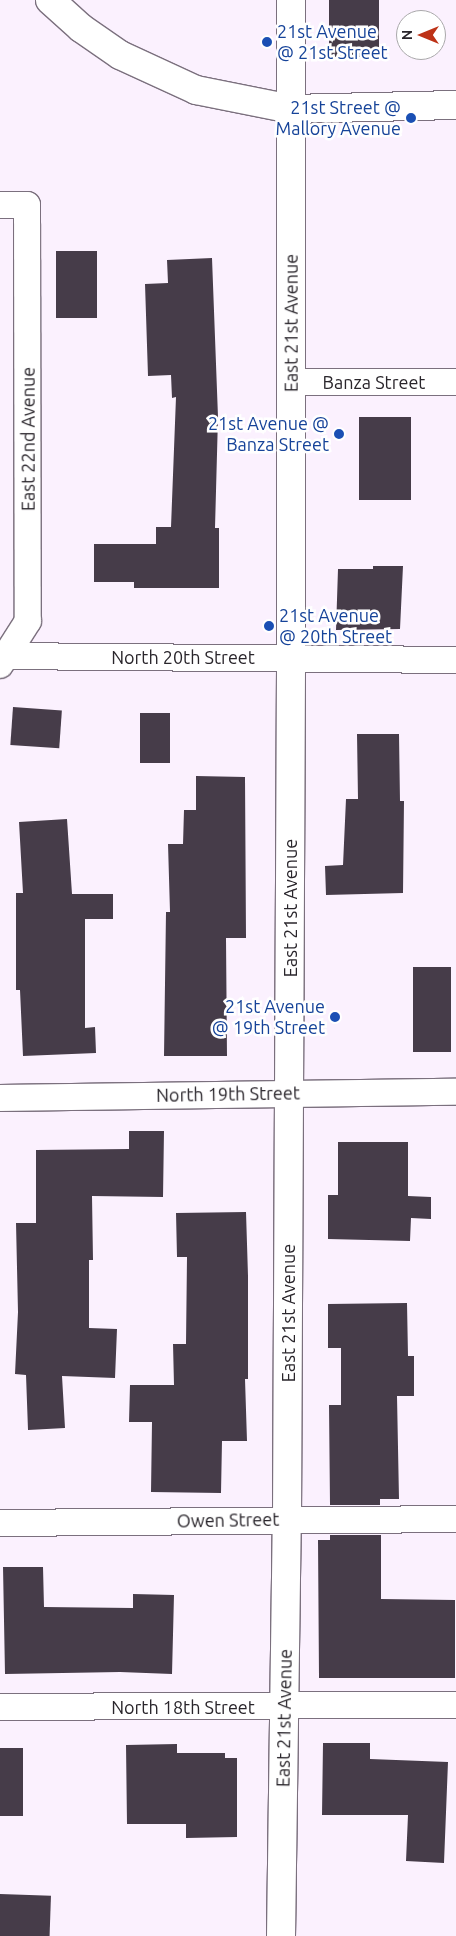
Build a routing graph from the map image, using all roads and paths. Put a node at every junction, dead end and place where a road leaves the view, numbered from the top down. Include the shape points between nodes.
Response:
1 (50, 0) edge
2 (291, 0) edge
3 (456, 105) edge
4 (291, 109) junction
5 (0, 205) edge
6 (291, 382) junction
7 (456, 382) edge
8 (291, 658) junction
9 (2, 659) edge
10 (456, 660) edge
11 (456, 1092) edge
12 (289, 1094) junction
13 (0, 1098) edge
14 (287, 1519) junction
15 (456, 1519) edge
16 (0, 1523) edge
17 (456, 1706) edge
18 (0, 1707) edge
19 (284, 1707) junction
20 (281, 1936) edge

1 - 4 street via 81,28 120,55 161,75 196,90
2 - 4 street, East 21st Avenue
3 - 4 street
4 - 6 street, East 21st Avenue
5 - 9 street, East 22nd Avenue via 27,205 28,621
6 - 7 street, Banza Street
6 - 8 street, East 21st Avenue
8 - 9 street, North 20th Street
8 - 10 street, North 20th Street
8 - 12 street, East 21st Avenue
11 - 12 street, North 19th Street
12 - 13 street, North 19th Street
12 - 14 street, East 21st Avenue
14 - 15 street, Owen Street
14 - 16 street, Owen Street
14 - 19 street, East 21st Avenue
17 - 19 street, North 18th Street
18 - 19 street, North 18th Street
19 - 20 street, East 21st Avenue

